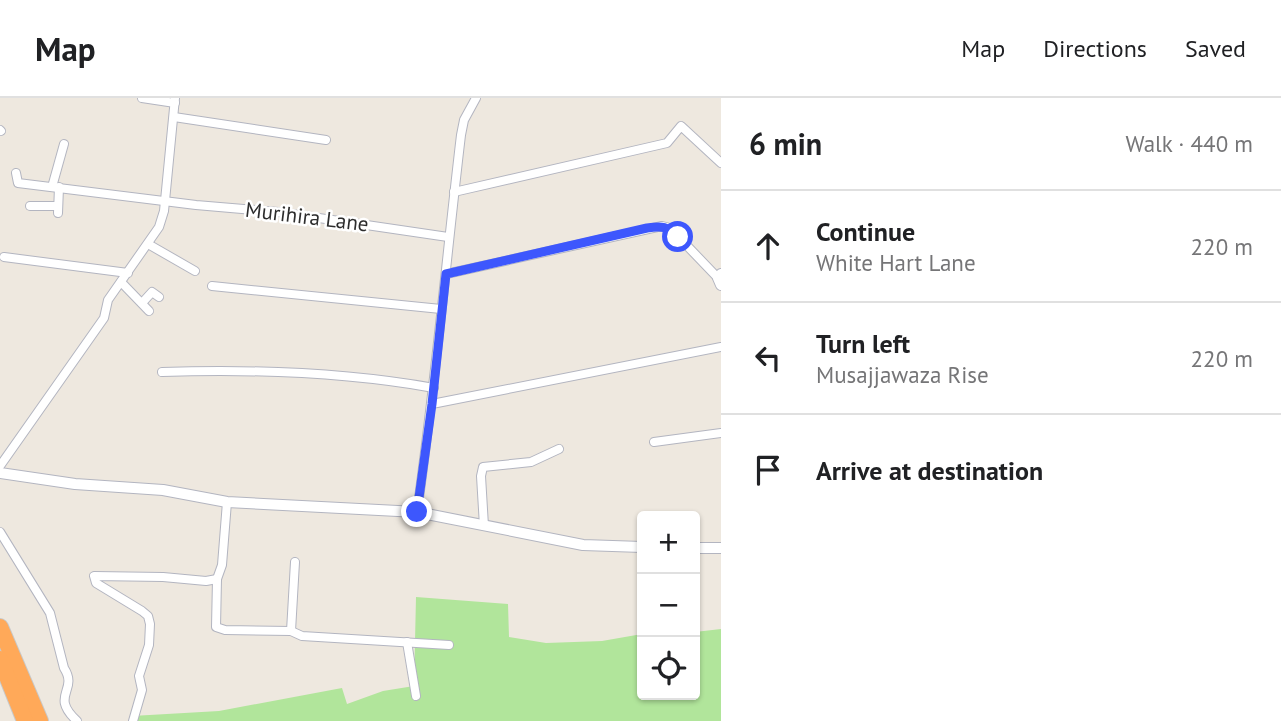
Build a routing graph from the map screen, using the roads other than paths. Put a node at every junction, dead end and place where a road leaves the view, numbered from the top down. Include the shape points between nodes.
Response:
1 (142, 98) edge
2 (476, 98) edge
3 (175, 101) edge
4 (174, 117) junction
5 (326, 140) dead end
6 (64, 144) dead end
7 (721, 163) edge
8 (16, 173) dead end
9 (56, 187) junction
10 (454, 192) junction
11 (166, 201) junction
12 (30, 206) dead end
13 (448, 237) junction
14 (149, 244) junction
15 (4, 257) dead end
16 (195, 271) dead end
17 (128, 273) junction
18 (446, 274) junction
19 (720, 279) edge
20 (121, 282) junction
21 (212, 286) dead end
22 (159, 297) dead end
23 (142, 303) junction
24 (441, 309) junction
25 (149, 311) dead end
26 (721, 347) edge
27 (162, 372) dead end
28 (433, 388) junction
29 (432, 404) junction
30 (721, 433) edge
31 (653, 442) dead end
32 (559, 449) dead end
33 (0, 466) edge
34 (0, 473) edge
35 (227, 502) junction
36 (417, 512) junction
37 (484, 526) junction
38 (0, 532) edge
39 (637, 547) edge
40 (700, 548) edge
41 (721, 548) edge
42 (295, 562) dead end
43 (217, 579) junction
44 (0, 627) edge
45 (291, 631) junction
46 (407, 642) junction
47 (449, 645) dead end
48 (0, 659) edge
49 (416, 696) dead end
50 (25, 721) edge
51 (40, 721) edge
52 (77, 721) edge
53 (133, 721) edge

1 - 3 street
2 - 10 street via 464,120
3 - 4 street
4 - 5 street
4 - 11 street
6 - 9 street
7 - 10 street via 681,126 667,143
8 - 9 street, Murihira Lane via 18,183
9 - 11 street, Murihira Lane
9 - 12 street via 58,209
10 - 13 street
11 - 13 street, Murihira Lane
11 - 14 street
13 - 18 street
14 - 16 street
14 - 17 street
15 - 17 street
17 - 20 street
18 - 19 street via 662,226 670,228
18 - 24 street
20 - 23 street
20 - 33 street via 108,300 104,318
21 - 24 street
22 - 23 street via 152,292
23 - 25 street
24 - 28 street
26 - 29 street
27 - 28 street via 249,370
28 - 29 street
29 - 36 street
30 - 31 street
32 - 37 street via 531,462 483,467
34 - 35 street via 163,490
35 - 36 street
35 - 43 street
36 - 37 street
37 - 39 street via 583,545
38 - 52 street via 50,613 69,676 64,703
40 - 41 street
42 - 45 street
43 - 45 street via 216,627 225,631
43 - 53 street via 94,576 96,583 146,615 150,624 139,676 142,690
44 - 51 highway
45 - 46 street
46 - 47 street
46 - 49 street
48 - 50 highway

